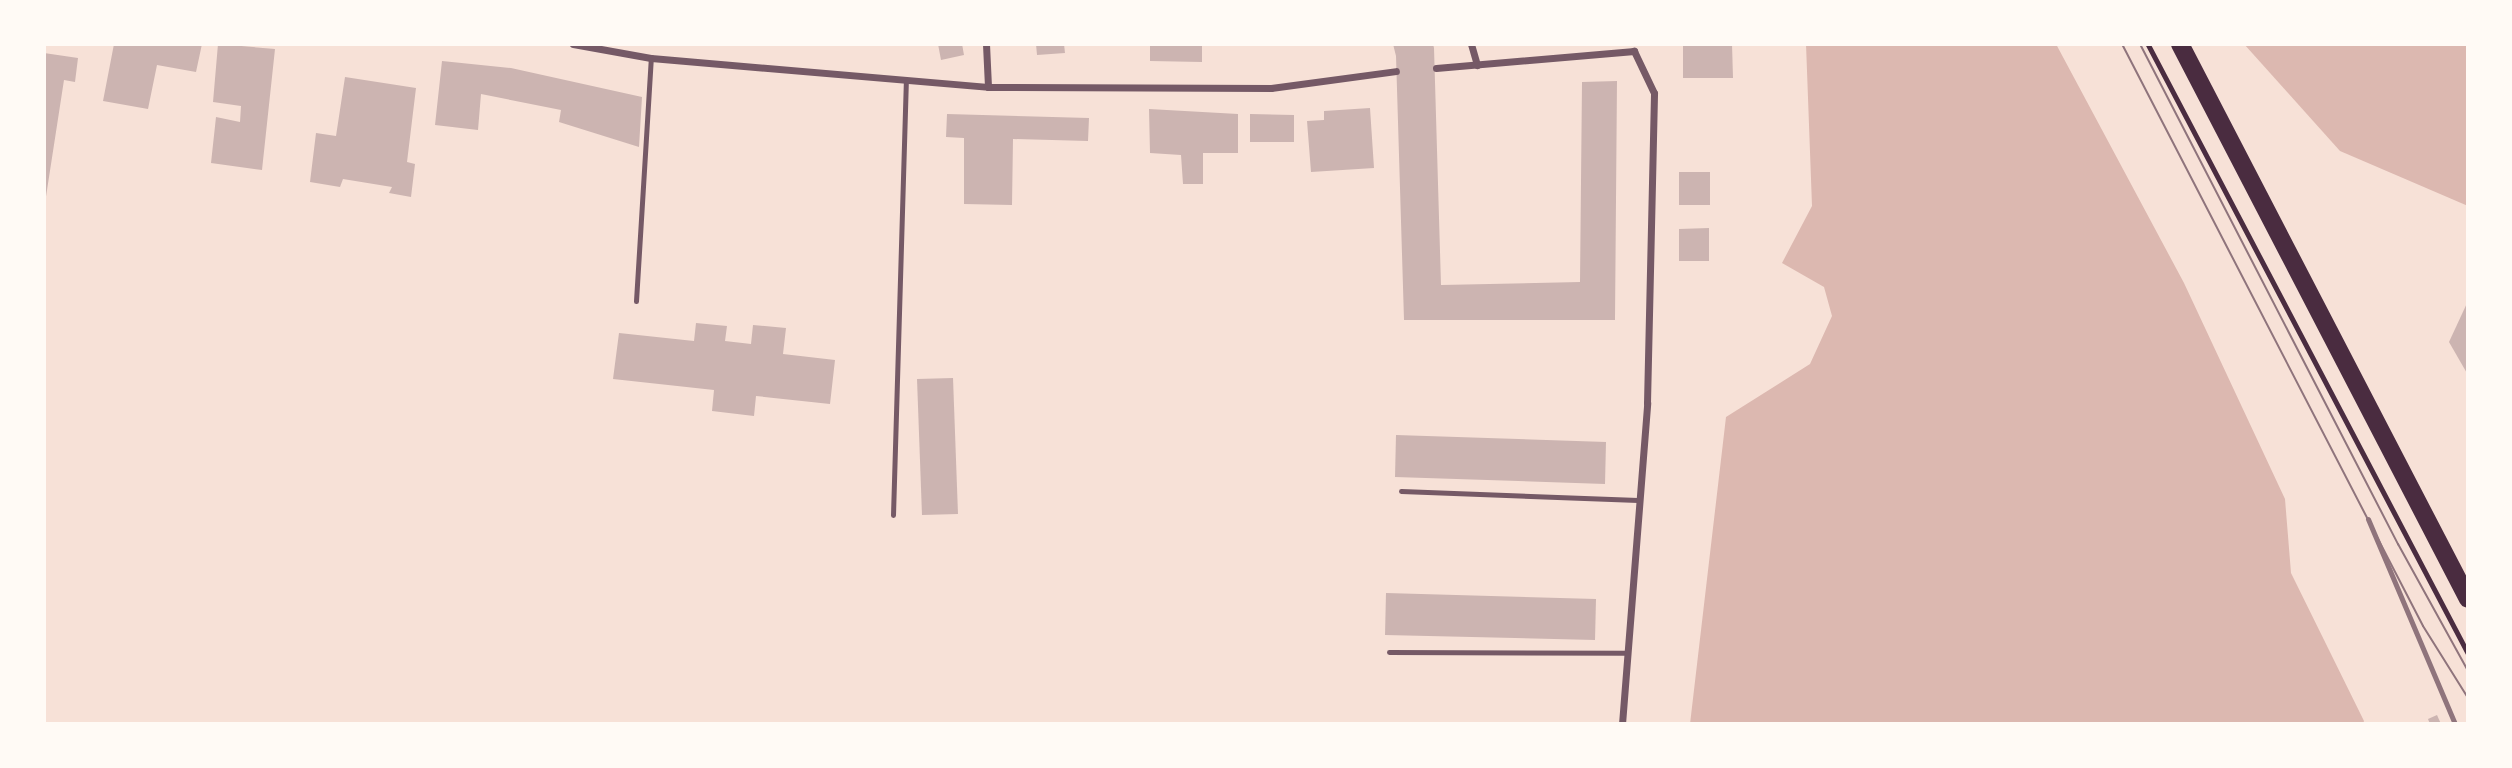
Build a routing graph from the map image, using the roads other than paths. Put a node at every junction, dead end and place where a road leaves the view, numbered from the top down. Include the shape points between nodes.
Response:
1 (573, 44) edge
2 (986, 44) edge
3 (1471, 44) edge
4 (2180, 44) edge
5 (1636, 47) edge
6 (651, 58) junction
7 (1477, 65) junction
8 (1436, 68) dead end
9 (1396, 71) dead end
10 (906, 79) junction
11 (988, 87) junction
12 (636, 301) dead end
13 (1401, 491) dead end
14 (1639, 500) junction
15 (893, 515) dead end
16 (2468, 599) edge
17 (1389, 652) dead end
18 (1626, 653) junction
19 (1622, 724) edge

1 - 6 street
2 - 11 street
3 - 7 street
4 - 16 main road
5 - 7 street
5 - 14 street via 1654,93 1647,403
6 - 10 street
6 - 12 lane
7 - 8 street
9 - 11 street via 1271,88
10 - 11 street
10 - 15 lane
13 - 14 lane
14 - 18 street
17 - 18 lane
18 - 19 street

